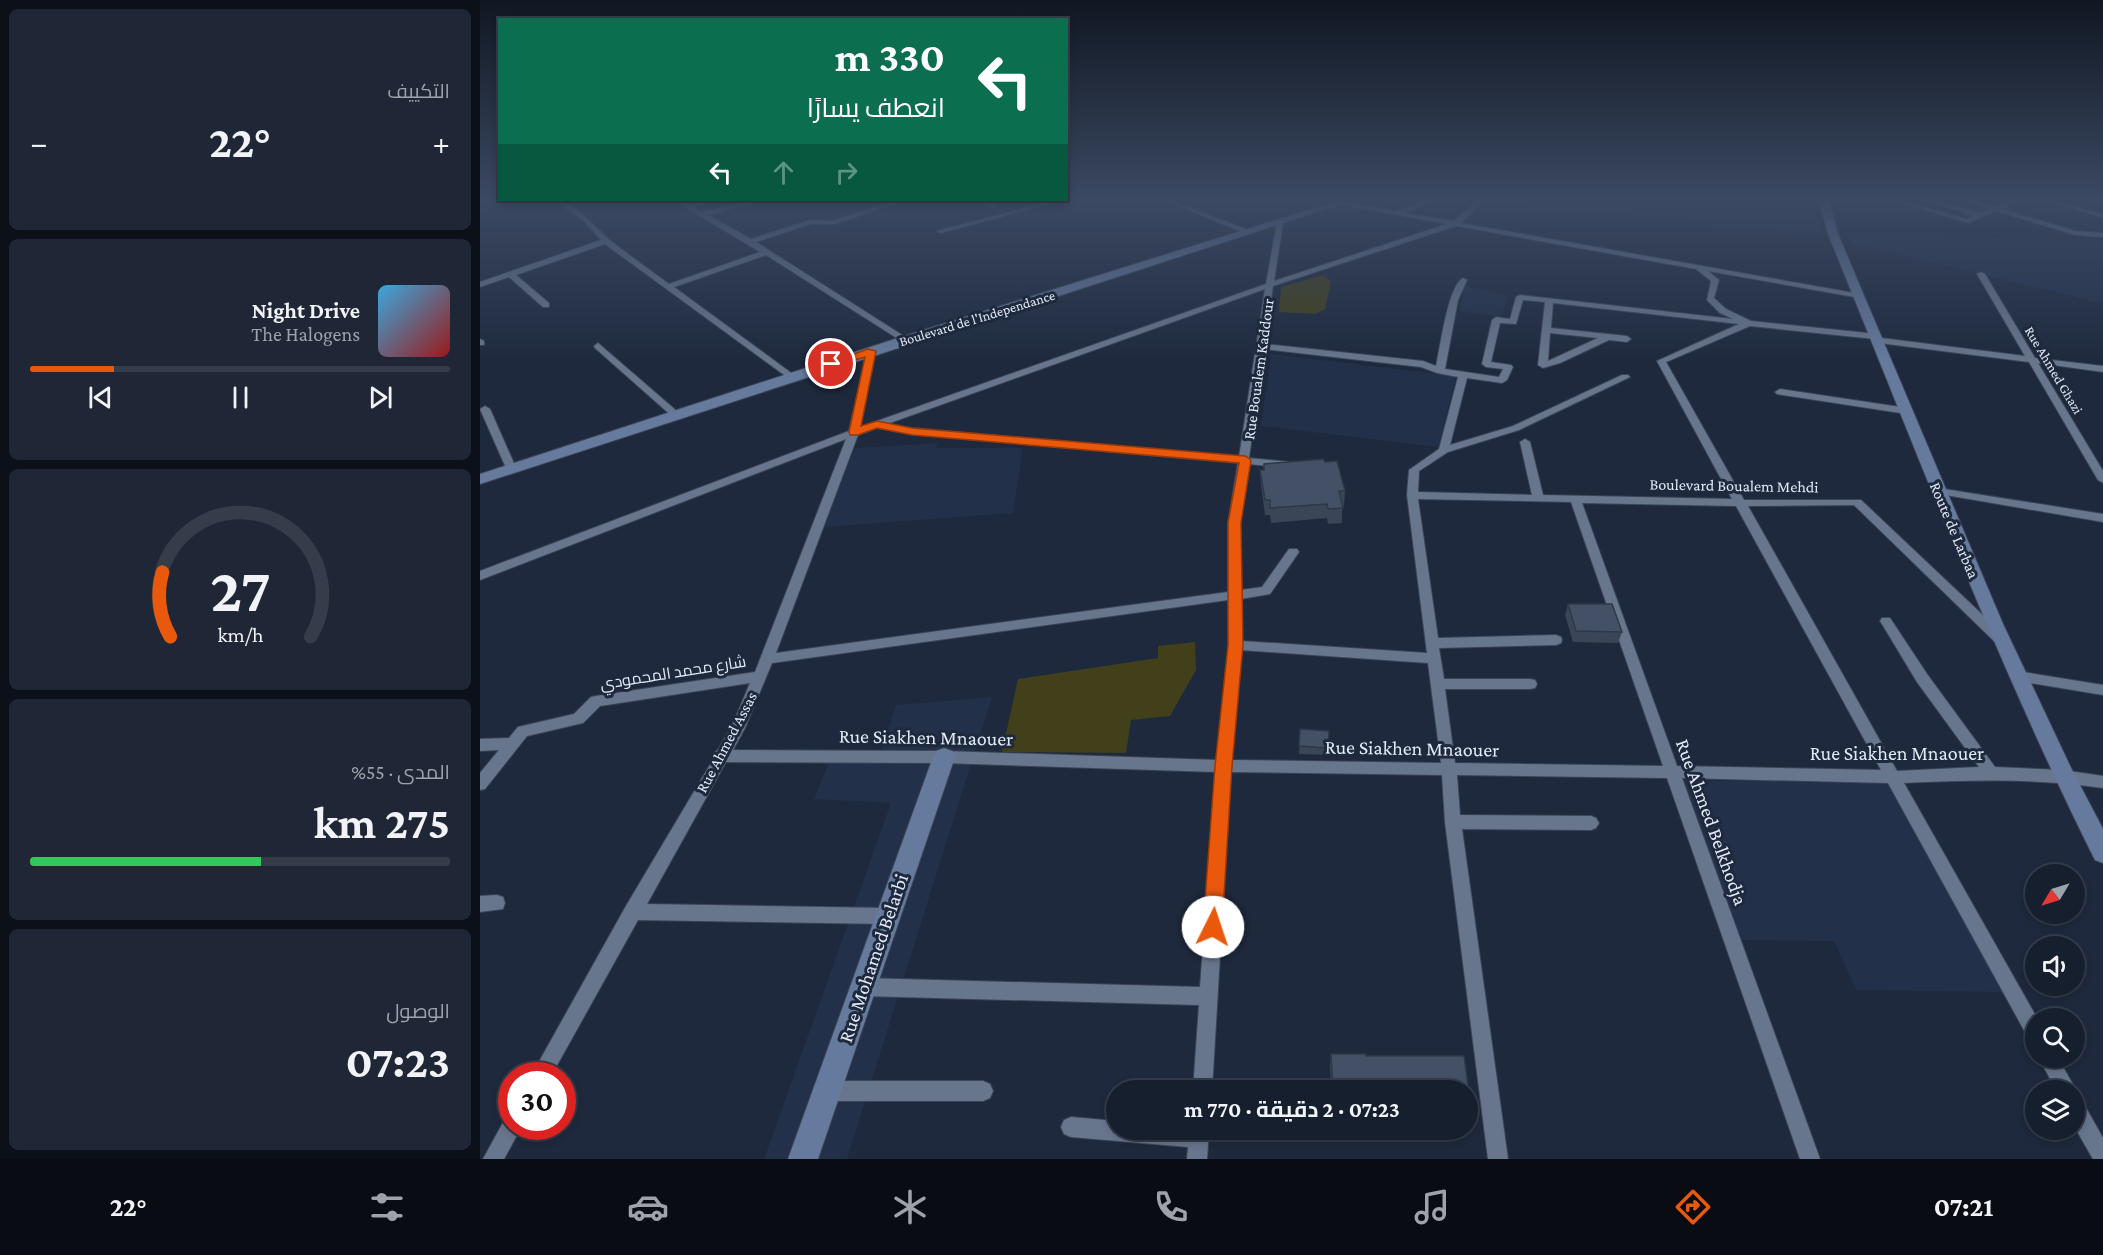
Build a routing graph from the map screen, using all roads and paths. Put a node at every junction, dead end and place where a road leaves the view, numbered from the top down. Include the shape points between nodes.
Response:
1 (568, 255) edge
2 (624, 255) edge
3 (758, 255) edge
4 (772, 255) edge
5 (1176, 255) edge
6 (1274, 255) edge
7 (1361, 255) edge
8 (1629, 255) edge
9 (1842, 255) edge
10 (1696, 267) junction
11 (1981, 274) dead end
12 (511, 275) junction
13 (1462, 280) dead end
14 (480, 285) edge
15 (1270, 285) junction
16 (668, 287) junction
17 (1860, 296) junction
18 (1549, 301) junction
19 (546, 305) dead end
20 (1749, 323) junction
21 (1547, 330) junction
22 (1608, 337) junction
23 (1878, 338) junction
24 (1628, 339) dead end
25 (906, 340) junction
26 (598, 346) dead end
27 (1260, 346) junction
28 (871, 351) junction
29 (2031, 359) junction
30 (2103, 369) edge
31 (1440, 371) junction
32 (1463, 375) junction
33 (791, 377) junction
34 (1625, 377) dead end
35 (1780, 392) dead end
36 (485, 409) dead end
37 (1907, 411) junction
38 (676, 415) junction
39 (877, 424) junction
40 (854, 432) junction
41 (1525, 442) dead end
42 (1444, 450) junction
43 (1245, 460) junction
44 (1300, 466) edge
45 (511, 468) junction
46 (480, 479) edge
47 (2103, 480) edge
48 (1938, 491) junction
49 (1412, 495) junction
50 (1539, 499) junction
51 (1575, 499) junction
52 (1741, 503) junction
53 (2103, 518) edge
54 (1293, 552) dead end
55 (480, 576) edge
56 (1236, 596) junction
57 (1886, 621) dead end
58 (1556, 640) dead end
59 (2001, 640) junction
60 (1432, 643) junction
61 (1235, 645) junction
62 (1434, 658) junction
63 (768, 659) junction
64 (761, 676) junction
65 (2017, 676) junction
66 (1437, 684) junction
67 (1530, 684) dead end
68 (2103, 690) edge
69 (511, 744) junction
70 (480, 745) edge
71 (720, 756) junction
72 (944, 757) junction
73 (1224, 766) junction
74 (1449, 770) junction
75 (1672, 772) junction
76 (1991, 773) junction
77 (2062, 776) junction
78 (1893, 777) junction
79 (2103, 782) edge
80 (480, 784) edge
81 (1452, 822) junction
82 (1591, 823) dead end
83 (2103, 852) edge
84 (632, 912) junction
85 (887, 916) junction
86 (864, 987) junction
87 (1208, 996) junction
88 (2025, 1015) edge
89 (548, 1062) edge
90 (1203, 1080) edge
91 (827, 1091) junction
92 (983, 1091) dead end
93 (2085, 1125) edge
94 (1071, 1127) dead end
95 (1106, 1129) edge
96 (504, 1140) edge
97 (1199, 1140) edge
98 (2103, 1157) edge
99 (493, 1159) edge
100 (803, 1159) edge
101 (1197, 1159) edge
102 (1498, 1159) edge
103 (1810, 1159) edge

1 - 12 street
2 - 16 street
3 - 16 street
4 - 25 street
5 - 25 street, Boulevard de l'Independance
6 - 15 street, Rue Boualem Kaddour
7 - 15 street
8 - 10 street
9 - 17 street, Route de Larbaa
10 - 17 street
10 - 20 street via 1715,280 1710,298 1714,304
11 - 29 street, Rue Ahmed Ghazi
12 - 14 street
12 - 19 street
13 - 31 street via 1454,300
15 - 27 street, Rue Boualem Kaddour
15 - 39 street
16 - 33 street
17 - 23 street, Route de Larbaa
18 - 20 street
18 - 21 street
18 - 32 street via 1520,297 1513,322 1496,320 1486,364 1508,367 1502,380
20 - 23 street
20 - 52 street via 1661,360
21 - 22 street
21 - 22 street via 1543,365
22 - 24 street
23 - 29 street
23 - 37 street, Route de Larbaa
25 - 28 street, Boulevard de l'Independance
26 - 38 street
27 - 31 street via 1423,364
27 - 43 street, Rue Boualem Kaddour
28 - 33 street, Boulevard de l'Independance
28 - 40 street, Rue Ahmed Assas
29 - 30 street
29 - 47 street, Rue Ahmed Ghazi
31 - 32 street
32 - 42 street
33 - 38 street, Boulevard de l'Independance
34 - 42 street via 1516,428
35 - 37 street
36 - 45 street
37 - 48 street, Route de Larbaa
38 - 45 street, Boulevard de l'Independance
39 - 40 street
39 - 43 street via 912,431
40 - 55 street
40 - 63 street, Rue Ahmed Assas
41 - 50 street
42 - 49 street via 1414,470
43 - 44 street
43 - 56 street, Rue Boualem Kaddour via 1234,523
45 - 46 street, Boulevard de l'Independance
48 - 53 street
48 - 59 street, Route de Larbaa
49 - 50 street, Boulevard Boualem Mehdi
49 - 60 street
50 - 51 street, Boulevard Boualem Mehdi
51 - 52 street, Boulevard Boualem Mehdi
51 - 75 street, Rue Ahmed Belkhodja
52 - 59 street, Boulevard Boualem Mehdi via 1857,502
52 - 78 street
54 - 56 street via 1266,591
56 - 61 street, Rue Boualem Kaddour
56 - 63 street
57 - 76 street
58 - 60 street
59 - 65 street, Route de Larbaa
60 - 62 street
61 - 62 street
61 - 73 street, Rue Boualem Kaddour
62 - 66 street
63 - 64 street, Rue Ahmed Assas
64 - 69 street, شارع محمد المحمودي via 601,700 578,719 523,731
64 - 71 street, Rue Ahmed Assas via 738,728
65 - 68 street
65 - 77 street, Route de Larbaa
66 - 67 street
66 - 74 street
69 - 70 street
69 - 80 street, شارع محمد المحمودي
71 - 72 street, Rue Siakhen Mnaouer
71 - 84 street, Rue Ahmed Assas
72 - 73 street, Rue Siakhen Mnaouer
72 - 85 street, Rue Mohamed Belarbi
73 - 74 street, Rue Siakhen Mnaouer
73 - 87 street, Rue Boualem Kaddour
74 - 75 street, Rue Siakhen Mnaouer
74 - 81 street
75 - 78 street, Rue Siakhen Mnaouer
75 - 103 street, Rue Ahmed Belkhodja
76 - 77 street, Rue Siakhen Mnaouer
76 - 78 street, Rue Siakhen Mnaouer
77 - 79 street, Rue Siakhen Mnaouer
77 - 83 street, Route de Larbaa
78 - 88 street
81 - 82 street
81 - 102 street
84 - 85 street
84 - 89 street, Rue Ahmed Assas
85 - 86 street, Rue Mohamed Belarbi
86 - 87 street
86 - 91 street, Rue Mohamed Belarbi
87 - 90 street, Rue Boualem Kaddour
91 - 92 street
91 - 100 street, Rue Mohamed Belarbi
93 - 98 street
94 - 95 street
96 - 99 street
97 - 101 street

